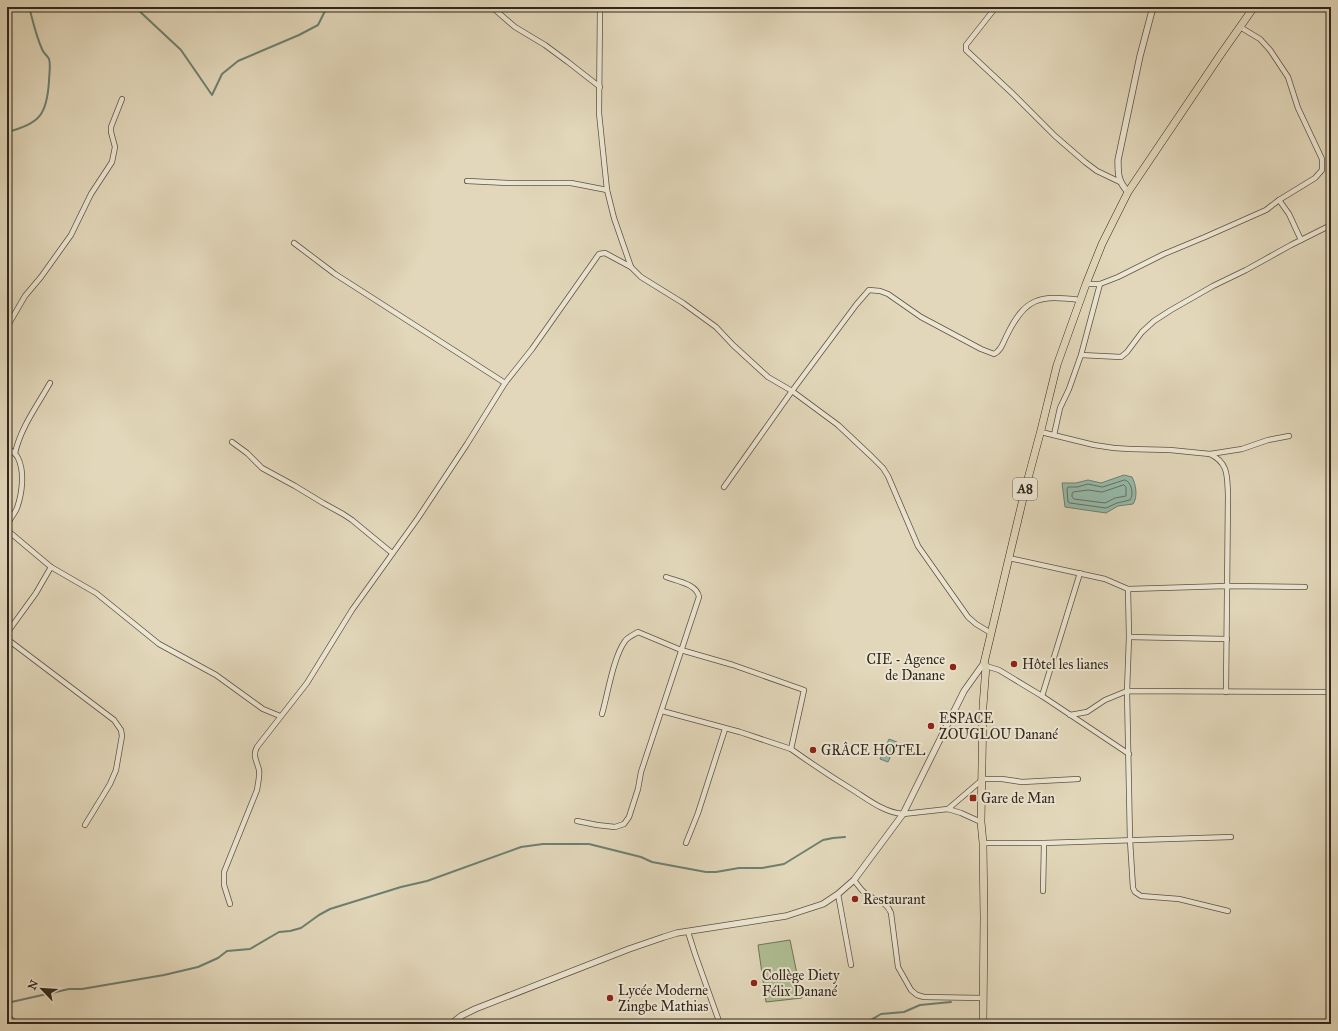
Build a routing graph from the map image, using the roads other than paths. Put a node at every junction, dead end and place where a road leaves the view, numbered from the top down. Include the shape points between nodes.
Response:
1 (600, 7) edge
2 (996, 7) edge
3 (1153, 7) edge
4 (1254, 7) edge
5 (493, 8) edge
6 (1240, 27) junction
7 (600, 87) junction
8 (122, 99) dead end
9 (467, 181) dead end
10 (1120, 182) junction
11 (607, 190) junction
12 (1128, 192) junction
13 (1279, 200) junction
14 (1331, 225) edge
15 (1301, 240) junction
16 (294, 243) dead end
17 (631, 267) junction
18 (1086, 284) junction
19 (1100, 284) junction
20 (1080, 300) junction
21 (7, 327) edge
22 (1081, 355) junction
23 (50, 383) dead end
24 (505, 383) junction
25 (792, 391) junction
26 (1041, 432) junction
27 (1054, 435) junction
28 (1289, 436) dead end
29 (232, 442) dead end
30 (7, 448) edge
31 (15, 453) junction
32 (1210, 454) junction
33 (724, 487) dead end
34 (7, 524) edge
35 (7, 530) edge
36 (392, 553) junction
37 (1008, 558) junction
38 (51, 567) junction
39 (1080, 573) junction
40 (666, 577) dead end
41 (1227, 586) junction
42 (1305, 587) dead end
43 (1128, 589) junction
44 (7, 633) edge
45 (991, 633) junction
46 (1129, 637) junction
47 (7, 639) edge
48 (1227, 639) junction
49 (681, 650) junction
50 (985, 665) junction
51 (1127, 691) junction
52 (1226, 692) junction
53 (1331, 692) edge
54 (1042, 696) junction
55 (662, 711) junction
56 (602, 714) dead end
57 (1070, 715) junction
58 (280, 716) junction
59 (725, 729) junction
60 (791, 749) junction
61 (1129, 754) junction
62 (983, 779) junction
63 (1078, 780) dead end
64 (948, 809) junction
65 (903, 814) junction
66 (577, 821) dead end
67 (981, 822) junction
68 (85, 825) dead end
69 (1231, 837) dead end
70 (1130, 840) junction
71 (686, 843) dead end
72 (983, 843) junction
73 (1044, 843) junction
74 (854, 880) junction
75 (1043, 891) dead end
76 (838, 894) junction
77 (230, 904) dead end
78 (1228, 911) dead end
79 (688, 932) junction
80 (851, 965) dead end
81 (983, 998) junction
82 (7, 1016) edge
83 (15, 1024) edge
84 (451, 1024) edge
85 (720, 1024) edge
86 (982, 1024) edge

1 - 7 street
2 - 10 street via 966,45 966,50 1055,136 1097,171
3 - 10 street via 1118,160
4 - 6 main road, A8
5 - 7 street via 515,27 545,45
6 - 12 main road, A8
6 - 13 street via 1260,39 1288,77 1298,108 1322,159 1322,170 1315,178
7 - 11 street via 599,113
8 - 21 street via 110,132 115,147 112,162 91,194 65,244 25,296
9 - 11 street via 571,183
10 - 12 street
11 - 17 street
12 - 18 main road, A8 via 1102,244
13 - 15 street via 1289,214
13 - 19 street via 1266,210
14 - 15 street
15 - 22 street via 1213,286 1154,321 1121,357
16 - 24 street via 336,274
17 - 24 street via 605,254 599,254
17 - 25 street via 641,277 705,319 764,373
18 - 19 street
18 - 20 main road, A8
19 - 22 street
20 - 25 street via 1048,297 1036,300 1014,320 1001,348 994,354 922,317 888,294 869,290
20 - 26 main road, A8 via 1057,365
22 - 27 street via 1060,408
23 - 31 street via 25,424
24 - 36 street via 418,518
25 - 33 street
25 - 45 street via 838,425 883,468 918,546 965,612 976,624
26 - 27 street
26 - 37 main road, A8
27 - 32 street via 1114,448
28 - 32 street via 1242,449
29 - 36 street via 262,468 352,520
30 - 31 street
31 - 34 street via 21,470 20,496
32 - 41 street via 1221,461 1226,472
35 - 38 street
36 - 58 street via 352,610 307,683
37 - 39 street
37 - 45 main road, A8
38 - 44 street
38 - 58 street via 96,593 159,644 216,675 263,709
39 - 43 street via 1110,580
39 - 54 street
40 - 49 street via 694,588 699,593
41 - 42 street
41 - 43 street
41 - 48 street
43 - 46 street
45 - 50 main road, A8
46 - 48 street
46 - 51 street
47 - 68 street via 111,718 122,733 116,770
48 - 52 street
49 - 55 street
49 - 56 street via 638,632 628,638 615,666
49 - 60 street via 804,690
50 - 54 street via 999,670
50 - 62 main road, A8
50 - 65 street via 964,691
51 - 52 street
51 - 57 street via 1105,700 1086,712
51 - 61 street
52 - 53 street
54 - 57 street
55 - 59 street
55 - 66 street via 627,821 612,827
57 - 61 street
58 - 77 street via 255,750 254,756 259,770 257,790 224,872 224,885
59 - 60 street
59 - 71 street
60 - 65 street via 871,802 891,812
61 - 70 street
62 - 63 street via 1022,782
62 - 64 street
62 - 67 main road, A8
64 - 65 street
64 - 67 street
65 - 74 street
67 - 72 main road, A8
69 - 70 street
70 - 73 street
70 - 78 street via 1133,888 1136,894 1180,899
72 - 73 street
72 - 81 main road, A8
73 - 75 street
74 - 76 street
74 - 81 street via 865,893 888,907 898,967 915,994 924,997
76 - 79 street via 823,904 786,916
76 - 80 street
79 - 84 street via 677,933 621,952 475,1009
79 - 85 street
81 - 86 main road, A8
82 - 83 street

